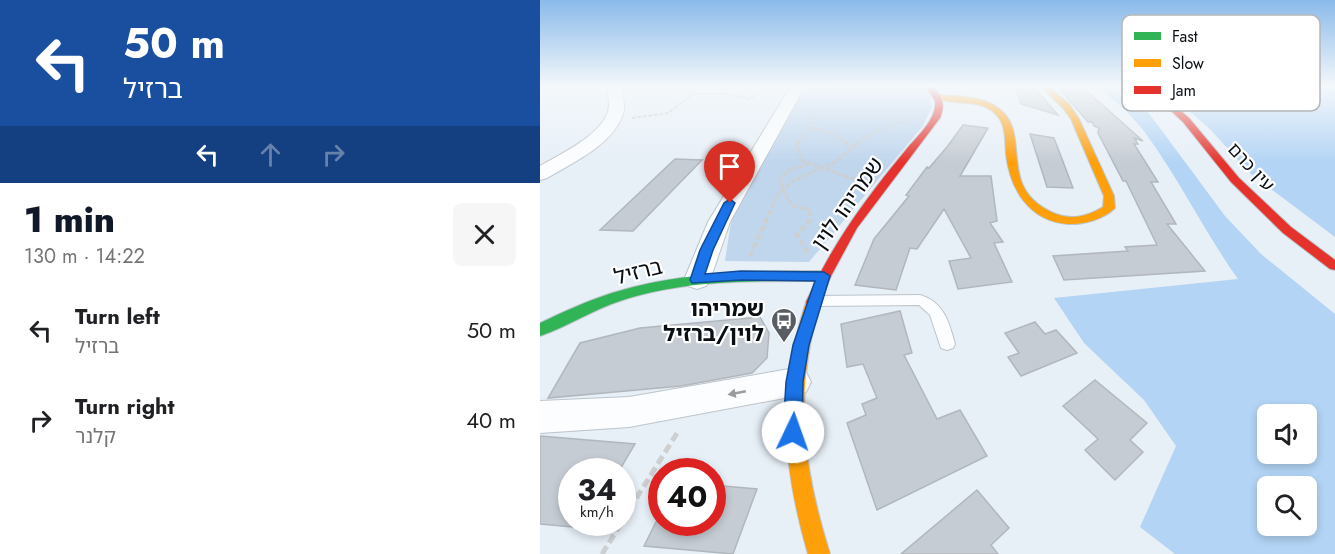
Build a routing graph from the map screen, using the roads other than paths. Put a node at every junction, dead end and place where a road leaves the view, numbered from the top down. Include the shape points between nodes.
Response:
1 (615, 112) edge
2 (783, 112) edge
3 (938, 112) edge
4 (999, 112) edge
5 (1070, 112) edge
6 (1177, 112) edge
7 (540, 174) edge
8 (1335, 266) edge
9 (824, 276) junction
10 (697, 280) junction
11 (815, 301) junction
12 (540, 330) edge
13 (947, 344) dead end
14 (795, 382) junction
15 (540, 417) edge
16 (819, 554) edge

1 - 7 street via 610,123 578,151
2 - 10 street via 718,222
3 - 9 street, שמריהו לוין via 849,231
4 - 5 street via 1008,129 1020,194 1044,215 1062,221 1099,215 1109,207 1110,196
6 - 8 street, עין כרם via 1235,180 1280,223
9 - 10 street, ברזיל
9 - 11 street, שמריהו לוין
10 - 12 street, ברזיל via 616,297
11 - 13 lane via 929,302 936,310
11 - 14 street, שמריהו לוין via 801,345
14 -> 15 street via 629,412
14 - 16 street, שמריהו לוין via 793,432 802,499

